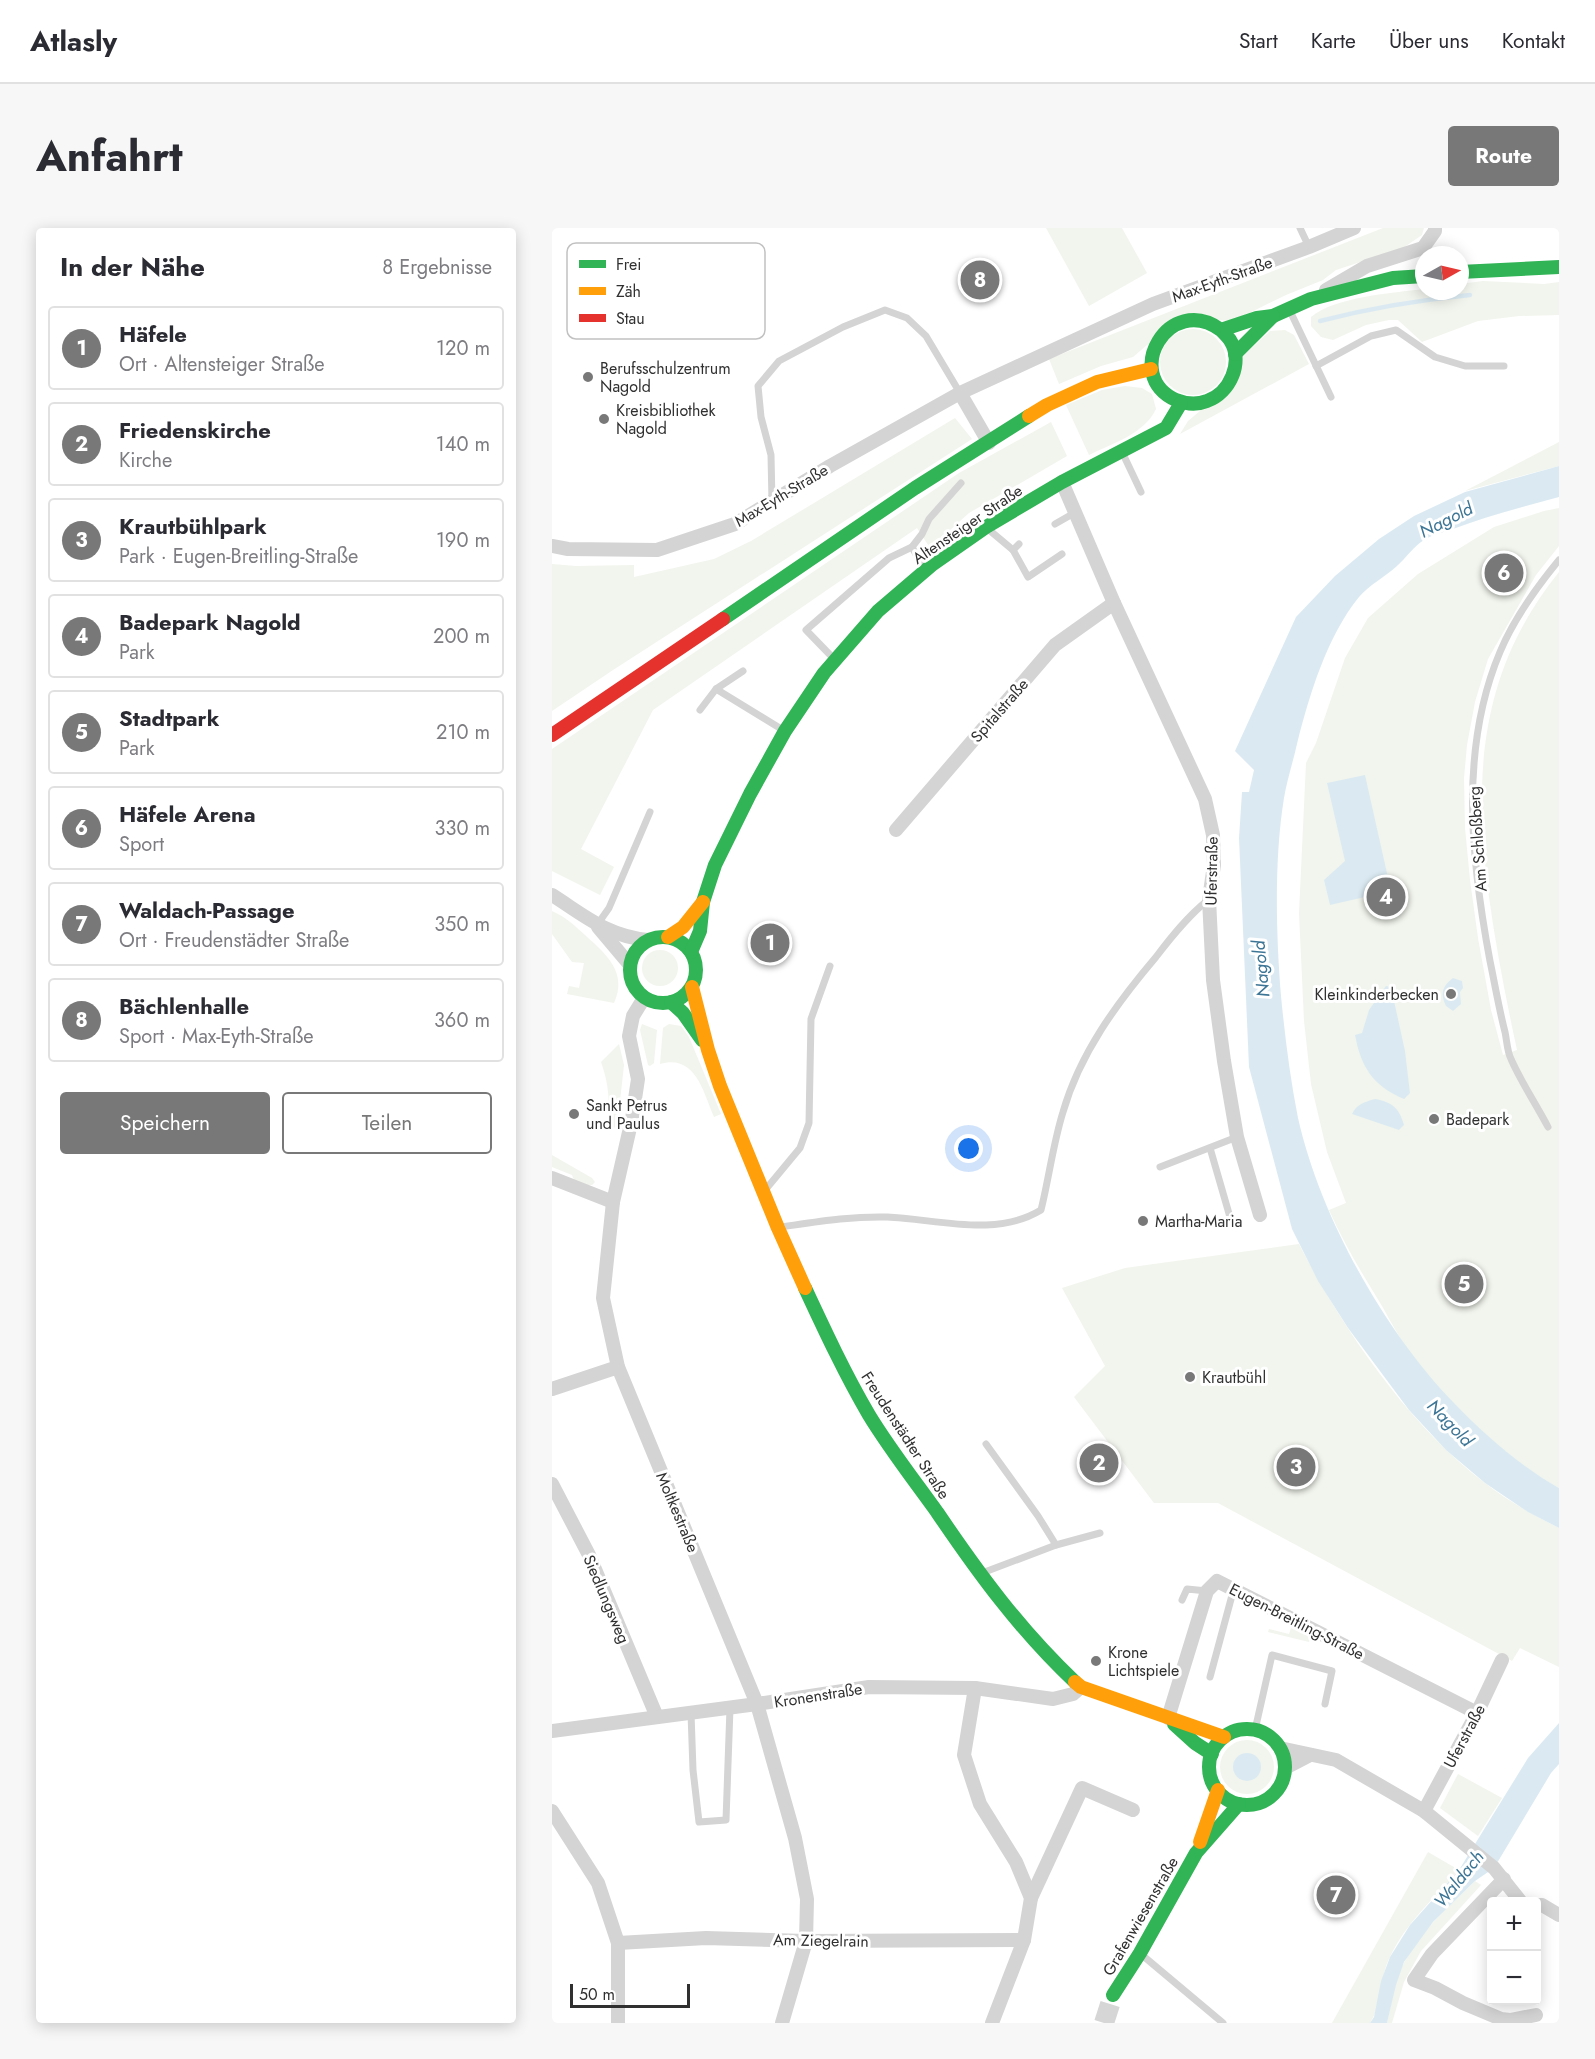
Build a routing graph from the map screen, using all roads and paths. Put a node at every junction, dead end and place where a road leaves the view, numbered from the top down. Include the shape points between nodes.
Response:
1 (1300, 228) edge
2 (1354, 228) edge
3 (1435, 228) edge
4 (1308, 247) junction
5 (1559, 267) edge
6 (1469, 271) edge
7 (1415, 277) edge
8 (1311, 298) junction
9 (1289, 309) junction
10 (1273, 316) junction
11 (1221, 330) junction
12 (1235, 354) junction
13 (1316, 366) junction
14 (1504, 366) dead end
15 (1152, 369) junction
16 (960, 393) junction
17 (1331, 398) dead end
18 (1182, 403) junction
19 (989, 443) junction
20 (1122, 452) junction
21 (1062, 482) junction
22 (961, 483) dead end
23 (1141, 492) dead end
24 (772, 503) junction
25 (1076, 512) junction
26 (1055, 524) dead end
27 (986, 527) junction
28 (1019, 544) dead end
29 (552, 546) edge
30 (912, 547) junction
31 (1013, 550) junction
32 (1062, 554) dead end
33 (1559, 560) edge
34 (925, 571) junction
35 (1114, 603) junction
36 (835, 660) junction
37 (742, 671) dead end
38 (716, 689) junction
39 (700, 711) dead end
40 (785, 731) junction
41 (552, 735) edge
42 (650, 812) dead end
43 (896, 830) dead end
44 (552, 895) edge
45 (1209, 899) junction
46 (704, 902) junction
47 (597, 925) junction
48 (668, 937) junction
49 (648, 940) junction
50 (691, 952) junction
51 (630, 965) junction
52 (830, 966) dead end
53 (692, 987) junction
54 (644, 998) junction
55 (671, 1002) junction
56 (708, 1050) junction
57 (1548, 1127) dead end
58 (1237, 1137) junction
59 (1210, 1148) junction
60 (1160, 1167) dead end
61 (552, 1178) edge
62 (763, 1192) junction
63 (613, 1202) junction
64 (1260, 1215) dead end
65 (1232, 1224) dead end
66 (778, 1228) junction
67 (618, 1367) junction
68 (552, 1389) edge
69 (986, 1444) dead end
70 (552, 1484) edge
71 (1100, 1533) dead end
72 (1056, 1545) junction
73 (980, 1574) junction
74 (1234, 1588) junction
75 (1207, 1591) junction
76 (1182, 1600) dead end
77 (1502, 1660) dead end
78 (1210, 1677) dead end
79 (1081, 1687) junction
80 (975, 1688) junction
81 (757, 1704) junction
82 (1325, 1704) dead end
83 (730, 1707) junction
84 (691, 1713) junction
85 (1477, 1713) junction
86 (657, 1717) junction
87 (1168, 1718) junction
88 (1255, 1730) junction
89 (552, 1731) edge
90 (1224, 1737) junction
91 (1280, 1748) junction
92 (1212, 1754) junction
93 (1310, 1755) junction
94 (1285, 1768) junction
95 (1218, 1791) junction
96 (1239, 1804) junction
97 (1133, 1810) dead end
98 (1424, 1811) junction
99 (552, 1812) edge
100 (1196, 1853) junction
101 (1499, 1873) junction
102 (1517, 1897) edge
103 (1031, 1898) junction
104 (1541, 1905) edge
105 (1556, 1910) edge
106 (1024, 1940) junction
107 (806, 1941) junction
108 (618, 1943) junction
109 (1140, 1953) junction
110 (1113, 1995) tunnel mouth
111 (1536, 2013) edge
112 (618, 2023) edge
113 (782, 2023) edge
114 (992, 2023) edge
115 (1223, 2023) edge

1 - 4 lane
2 - 4 street, Max-Eyth-Straße
3 - 8 street via 1423,248 1367,266
4 - 16 street, Max-Eyth-Straße via 1153,304
5 - 6 street
7 - 8 street
8 - 9 street
9 - 10 street
9 - 13 lane
10 - 11 street
10 - 12 street
11 - 12 street
11 - 15 street via 1194,320 1166,329 1152,354
12 - 18 street via 1231,382 1222,393 1210,401
13 - 14 lane via 1371,336 1396,330 1435,357 1465,366
13 - 17 lane
15 - 18 street via 1161,390
15 - 19 street via 1097,382 1047,405
16 - 19 street
16 - 24 street, Max-Eyth-Straße
16 - 24 lane via 926,336 907,318 885,310 843,327 780,361 758,386 771,455
18 - 20 street, Altensteiger Straße via 1166,428
19 - 41 street via 915,488
20 - 21 street, Altensteiger Straße
20 - 23 lane
21 - 25 street, Uferstraße
21 - 27 street, Altensteiger Straße
22 - 30 lane via 929,519
24 - 29 street, Max-Eyth-Straße via 735,524 657,550
25 - 26 lane
25 - 35 street, Uferstraße
27 - 31 lane
27 - 34 street, Altensteiger Straße
28 - 31 lane
30 - 34 lane
30 - 36 lane via 888,558 806,630
31 - 32 lane via 1028,577
33 - 57 lane, Am Schloßberg via 1518,617 1501,651 1484,703 1472,779 1478,881 1500,1012 1510,1057
34 - 36 street, Altensteiger Straße via 878,611
35 - 43 street, Spitalstraße via 1055,645
35 - 45 street, Uferstraße via 1205,799 1213,835
36 - 40 street, Altensteiger Straße
37 - 38 lane
38 - 39 lane
38 - 40 lane
40 - 46 street, Altensteiger Straße via 715,865
42 - 47 lane via 609,908
44 - 47 street
45 - 58 street, Uferstraße via 1213,980
45 - 66 lane via 1190,914 1133,984 1081,1065 1063,1112 1041,1210 1027,1219 988,1226 886,1217 832,1219
46 - 48 street, Altensteiger Straße via 683,927
46 - 50 street, Altensteiger Straße via 700,932
47 - 49 street via 627,938
47 - 51 street
48 - 49 street
48 - 50 street
49 - 51 street via 639,946
50 - 53 street via 695,969
51 - 54 street via 632,983
52 - 62 lane via 811,1019 809,1124 800,1148
53 - 55 street
53 - 56 street, Freudenstädter Straße
54 - 55 street
54 - 63 street, Moltkestraße via 633,1016 629,1036 638,1079
55 - 56 street, Freudenstädter Straße
56 - 62 street, Freudenstädter Straße
58 - 59 lane
58 - 64 street, Uferstraße
59 - 60 lane
59 - 65 lane
61 - 63 street
62 - 66 street, Freudenstädter Straße
63 - 67 street, Moltkestraße via 603,1298
66 - 73 street, Freudenstädter Straße via 858,1396
67 - 68 street
67 - 81 street, Moltkestraße
69 - 72 lane
70 - 86 street, Siedlungsweg via 589,1555
71 - 72 lane
72 - 73 lane
73 - 79 street, Freudenstädter Straße via 1049,1658
74 - 75 street, Eugen-Breitling-Straße via 1217,1581
74 - 78 lane
74 - 85 street, Eugen-Breitling-Straße
75 - 76 lane via 1187,1588
75 - 87 street, Eugen-Breitling-Straße
77 - 85 street, Uferstraße
79 - 80 street, Kronenstraße via 1073,1694 1053,1699
79 - 87 street, Freudenstädter Straße
80 - 81 street, Kronenstraße via 869,1687
80 - 103 street via 964,1755 980,1804 1016,1862
81 - 83 street, Kronenstraße
81 - 107 street, Moltkestraße via 795,1838 807,1899
82 - 88 lane via 1332,1671 1272,1655
83 - 84 street, Kronenstraße
83 - 84 lane via 726,1820 699,1822
84 - 86 street, Kronenstraße
85 - 98 street, Uferstraße
86 - 89 street, Kronenstraße
87 - 90 street, Freudenstädter Straße
87 - 92 street, Freudenstädter Straße
88 - 90 street via 1234,1731
88 - 91 street via 1267,1734
90 - 92 street
91 - 93 street
91 - 94 street
92 - 95 street via 1209,1766
93 - 94 street
93 - 98 street via 1336,1760
94 - 96 street via 1283,1779 1269,1798
95 - 96 street
95 - 100 street, Grafenwiesenstraße
96 - 100 street, Grafenwiesenstraße
97 - 103 street via 1082,1788
98 - 101 street
99 - 108 street via 598,1882
100 - 109 street, Grafenwiesenstraße
101 - 102 street
101 - 111 street via 1414,1980 1501,2019
103 - 106 street
104 - 105 street
106 - 107 street, Am Ziegelrain
106 - 114 street
107 - 108 street, Am Ziegelrain via 706,1938
107 - 113 street, Moltkestraße
108 - 112 street
109 - 110 street, Grafenwiesenstraße
109 - 115 lane

